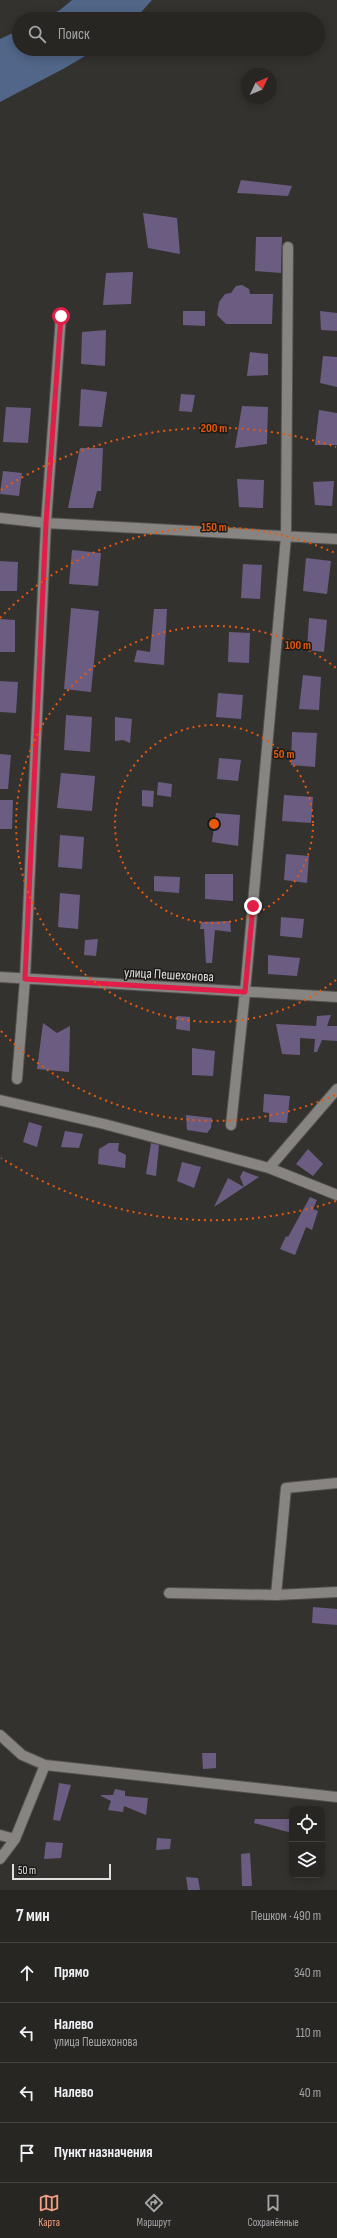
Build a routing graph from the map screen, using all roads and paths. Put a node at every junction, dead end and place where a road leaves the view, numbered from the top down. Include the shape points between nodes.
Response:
1 (288, 247) dead end
2 (61, 316) dead end
3 (0, 518) edge
4 (46, 523) junction
5 (286, 537) junction
6 (337, 539) edge
7 (0, 977) edge
8 (25, 979) junction
9 (245, 992) junction
10 (337, 997) edge
11 (17, 1079) dead end
12 (337, 1090) edge
13 (0, 1100) edge
14 (231, 1125) dead end
15 (269, 1168) junction
16 (337, 1195) edge
17 (337, 1483) edge
18 (337, 1592) edge
19 (168, 1593) dead end
20 (276, 1595) junction
21 (0, 1735) edge
22 (45, 1766) junction
23 (337, 1797) edge
24 (0, 1835) edge
25 (15, 1840) junction
26 (0, 1859) edge

1 - 5 street
2 - 4 street
3 - 4 street
4 - 5 street
4 - 8 street
5 - 6 street
5 - 9 street
7 - 8 street, улица Пешехонова
8 - 9 street, улица Пешехонова
8 - 11 street
9 - 10 street, улица Пешехонова
9 - 14 street
12 - 15 street
13 - 15 street via 104,1124
15 - 16 street
17 - 20 street via 286,1488
18 - 20 street
19 - 20 street
21 - 22 street via 22,1755
22 - 23 street
22 - 25 street
24 - 25 street
25 - 26 street

